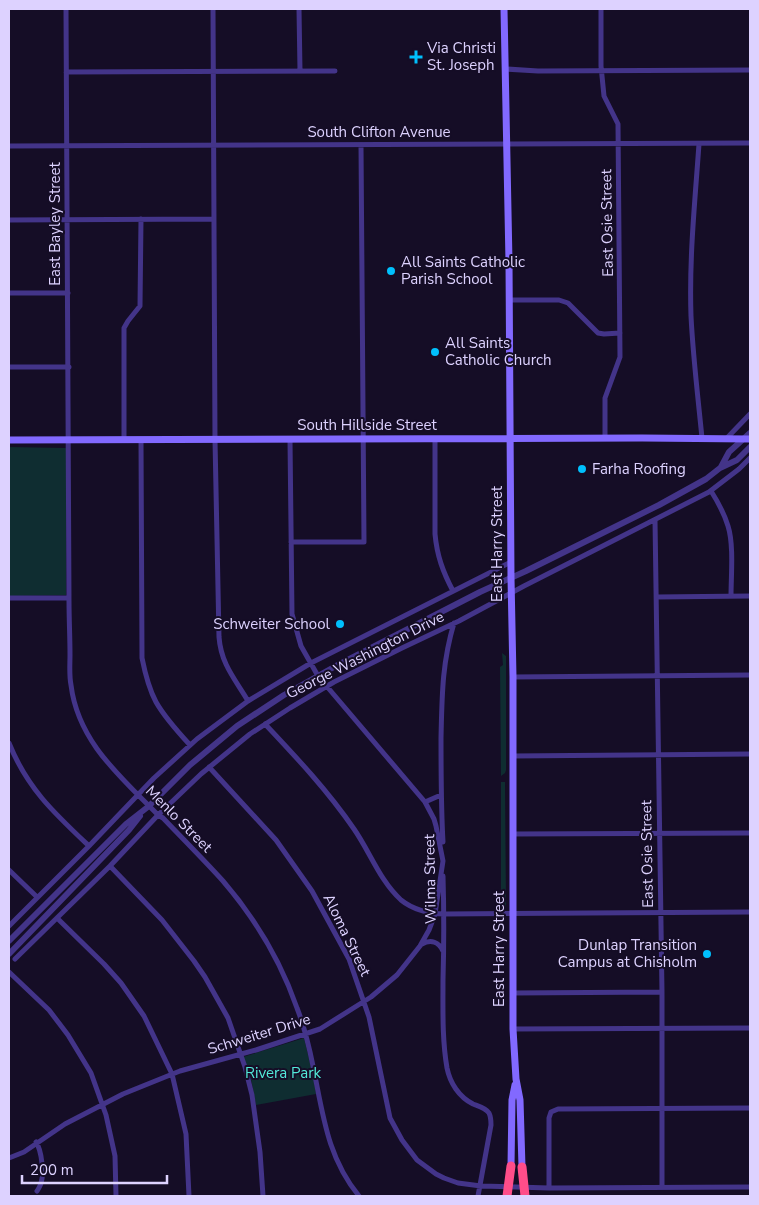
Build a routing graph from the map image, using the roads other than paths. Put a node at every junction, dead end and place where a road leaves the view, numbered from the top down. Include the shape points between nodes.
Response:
1 (66, 9) edge
2 (213, 9) edge
3 (300, 9) edge
4 (504, 9) edge
5 (601, 9) edge
6 (506, 69) junction
7 (750, 70) edge
8 (213, 71) junction
9 (300, 71) junction
10 (336, 71) dead end
11 (602, 71) junction
12 (66, 72) junction
13 (750, 143) edge
14 (361, 144) junction
15 (507, 144) junction
16 (618, 144) junction
17 (699, 144) junction
18 (9, 146) edge
19 (67, 146) junction
20 (214, 146) junction
21 (68, 219) junction
22 (141, 219) junction
23 (214, 219) junction
24 (9, 220) edge
25 (9, 293) edge
26 (68, 293) junction
27 (509, 300) junction
28 (620, 333) junction
29 (9, 367) edge
30 (69, 367) junction
31 (750, 414) edge
32 (750, 433) edge
33 (434, 438) junction
34 (510, 438) junction
35 (605, 438) junction
36 (702, 438) junction
37 (364, 439) junction
38 (726, 439) junction
39 (747, 439) edge
40 (9, 440) edge
41 (69, 440) junction
42 (124, 440) junction
43 (141, 440) junction
44 (215, 440) junction
45 (290, 440) junction
46 (750, 447) edge
47 (750, 458) edge
48 (720, 468) junction
49 (710, 491) junction
50 (655, 520) junction
51 (291, 542) junction
52 (511, 562) junction
53 (511, 578) junction
54 (453, 591) junction
55 (511, 593) junction
56 (731, 596) junction
57 (750, 596) edge
58 (657, 597) junction
59 (9, 598) edge
60 (69, 598) junction
61 (454, 623) junction
62 (311, 663) junction
63 (750, 675) edge
64 (318, 676) junction
65 (513, 676) junction
66 (658, 676) junction
67 (327, 686) junction
68 (248, 701) junction
69 (265, 724) junction
70 (9, 743) edge
71 (190, 745) junction
72 (750, 754) edge
73 (659, 755) junction
74 (513, 756) junction
75 (209, 767) junction
76 (138, 795) junction
77 (441, 795) junction
78 (425, 802) junction
79 (148, 806) junction
80 (158, 815) junction
81 (513, 834) junction
82 (660, 834) junction
83 (750, 834) edge
84 (88, 846) junction
85 (443, 861) junction
86 (110, 866) junction
87 (9, 870) edge
88 (36, 898) junction
89 (660, 912) junction
90 (750, 912) edge
91 (435, 914) junction
92 (444, 914) junction
93 (513, 914) junction
94 (57, 918) junction
95 (9, 926) edge
96 (9, 940) edge
97 (420, 946) junction
98 (444, 952) junction
99 (9, 954) edge
100 (15, 959) dead end
101 (9, 972) edge
102 (662, 992) junction
103 (514, 993) junction
104 (364, 1002) junction
105 (750, 1028) edge
106 (514, 1029) junction
107 (661, 1029) junction
108 (305, 1034) junction
109 (241, 1055) junction
110 (172, 1074) junction
111 (516, 1079) junction
112 (103, 1105) junction
113 (662, 1108) junction
114 (750, 1108) edge
115 (36, 1142) junction
116 (9, 1158) edge
117 (511, 1166) joint
118 (522, 1167) joint
119 (480, 1186) junction
120 (662, 1187) junction
121 (549, 1188) junction
122 (750, 1188) edge
123 (37, 1191) dead end
124 (116, 1196) edge
125 (189, 1196) edge
126 (263, 1196) edge
127 (359, 1196) edge
128 (478, 1196) edge
129 (507, 1196) edge
130 (525, 1196) edge

1 - 12 street, East Bayley Street
2 - 8 street
3 - 9 street
4 - 6 main road, East Harry Street
5 - 11 street, East Osie Street
6 - 11 street
6 - 15 main road, East Harry Street
7 - 11 street
8 - 9 street
8 - 12 street
8 - 20 street
9 - 10 street
11 - 16 street, East Osie Street via 604,96 618,124
12 - 19 street, East Bayley Street
13 - 17 street, South Clifton Avenue
14 - 15 street, South Clifton Avenue
14 - 20 street, South Clifton Avenue
14 - 37 street
15 - 16 street, South Clifton Avenue
15 - 27 main road, East Harry Street
16 - 17 street, South Clifton Avenue
16 - 28 street, East Osie Street
17 - 36 street via 691,246 691,316
18 - 19 street, South Clifton Avenue
19 - 20 street, South Clifton Avenue
19 - 21 street, East Bayley Street
20 - 23 street
21 - 22 street
21 - 24 street
21 - 26 street, East Bayley Street
22 - 23 street
22 - 42 street via 140,306 124,328
23 - 44 street
25 - 26 street
26 - 30 street, East Bayley Street
27 - 28 street via 562,301 598,333
27 - 34 main road, East Harry Street
28 - 35 street, East Osie Street via 620,357 605,398
29 - 30 street
30 - 41 street, East Bayley Street
31 - 38 street
32 - 39 street
33 - 34 main road, South Hillside Street
33 - 37 main road, South Hillside Street
33 - 54 street via 435,534 444,574
34 - 35 main road, South Hillside Street
34 - 52 main road, East Harry Street
35 - 36 main road, South Hillside Street
36 - 38 main road, South Hillside Street
37 - 45 main road, South Hillside Street
37 - 51 street via 364,542
38 - 39 main road, South Hillside Street
39 - 48 street via 729,452
40 - 41 main road, South Hillside Street
41 - 42 main road, South Hillside Street
41 - 60 street, Menlo Street
42 - 43 main road, South Hillside Street
43 - 44 main road, South Hillside Street
43 - 71 street via 142,658 156,702
44 - 45 main road, South Hillside Street
44 - 68 street via 220,649
45 - 51 street
46 - 48 street via 736,460
47 - 49 street, George Washington Drive
48 - 53 street via 706,480
49 - 50 street, George Washington Drive
49 - 56 street via 720,505 728,527
50 - 55 street, George Washington Drive
50 - 58 street, East Osie Street
51 - 62 street via 292,614 301,646
52 - 53 main road, East Harry Street
52 - 54 street, George Washington Drive
53 - 55 main road, East Harry Street
53 - 64 street
54 - 62 street, George Washington Drive
55 - 61 street, George Washington Drive
55 - 65 main road, East Harry Street
56 - 57 street
56 - 58 street
58 - 66 street, East Osie Street
59 - 60 street
60 - 76 street, Menlo Street via 70,678 77,710 96,748
61 - 67 street, George Washington Drive
61 - 77 street, Wilma Street via 442,681
62 - 64 street
62 - 68 street, George Washington Drive
63 - 66 street
64 - 67 street
64 - 79 street via 237,726
65 - 66 street
65 - 74 main road, East Harry Street
66 - 73 street, East Osie Street
67 - 69 street, George Washington Drive
67 - 78 street
68 - 71 street, George Washington Drive
69 - 75 street, George Washington Drive
69 - 91 street via 315,778 355,830 390,888 406,904
70 - 84 street via 34,789
71 - 76 street, George Washington Drive
72 - 73 street
73 - 74 street
73 - 82 street, East Osie Street
74 - 81 main road, East Harry Street
75 - 80 street, George Washington Drive
75 - 104 street, Aloma Street via 276,840 312,891 349,959
76 - 79 street, Menlo Street
76 - 84 street, George Washington Drive
77 - 78 street
77 - 85 street, Wilma Street
78 - 85 street via 434,819
79 - 80 street, Menlo Street
79 - 96 street
79 - 99 street via 130,830
80 - 86 street, George Washington Drive
80 - 108 street, Menlo Street via 223,882 250,917 276,960
81 - 82 street
81 - 93 main road, East Harry Street
82 - 83 street
82 - 89 street, East Osie Street
84 - 88 street, George Washington Drive
85 - 91 street, Schweiter Drive
85 - 92 street, Wilma Street
86 - 94 street, George Washington Drive
86 - 109 street via 162,920 194,961 228,1018
87 - 88 street
88 - 95 street, George Washington Drive
89 - 90 street
89 - 93 street
89 - 102 street, East Osie Street
91 - 92 street
91 - 97 street, Schweiter Drive
92 - 93 street
92 - 98 street, Wilma Street
93 - 103 main road, East Harry Street
94 - 100 street, George Washington Drive
94 - 110 street via 121,983 144,1016
97 - 98 street via 434,942
97 - 104 street, Schweiter Drive via 397,975
98 - 119 street, Wilma Street via 443,1027 450,1079 464,1098 490,1115
101 - 112 street via 49,1010 68,1035 91,1073
102 - 103 street
102 - 107 street, East Osie Street
103 - 106 main road, East Harry Street
104 - 108 street, Schweiter Drive via 320,1029
104 - 119 street, Aloma Street via 390,1118 402,1140 417,1160 436,1174
105 - 107 street
106 - 107 street
106 - 111 main road, East Harry Street
107 - 113 street, East Osie Street
108 - 109 street, Schweiter Drive
108 - 127 street, Menlo Street via 327,1136 341,1169
109 - 110 street, Schweiter Drive
109 - 126 street via 252,1095
110 - 112 street, Schweiter Drive
110 - 125 street via 186,1134
111 - 117 main road, East Harry Street via 512,1100
111 - 118 main road, East Harry Street via 520,1100
112 - 115 street, Schweiter Drive
112 - 124 street via 115,1156
113 - 114 street
113 - 120 street, East Osie Street
113 - 121 street via 558,1109 551,1112
115 - 116 street, Schweiter Drive
115 - 123 street via 42,1172
117 - 129 highway, bridge
118 - 130 highway, bridge
119 - 121 street, Aloma Street
119 - 128 street
120 - 121 street, Aloma Street
120 - 122 street, Aloma Street

